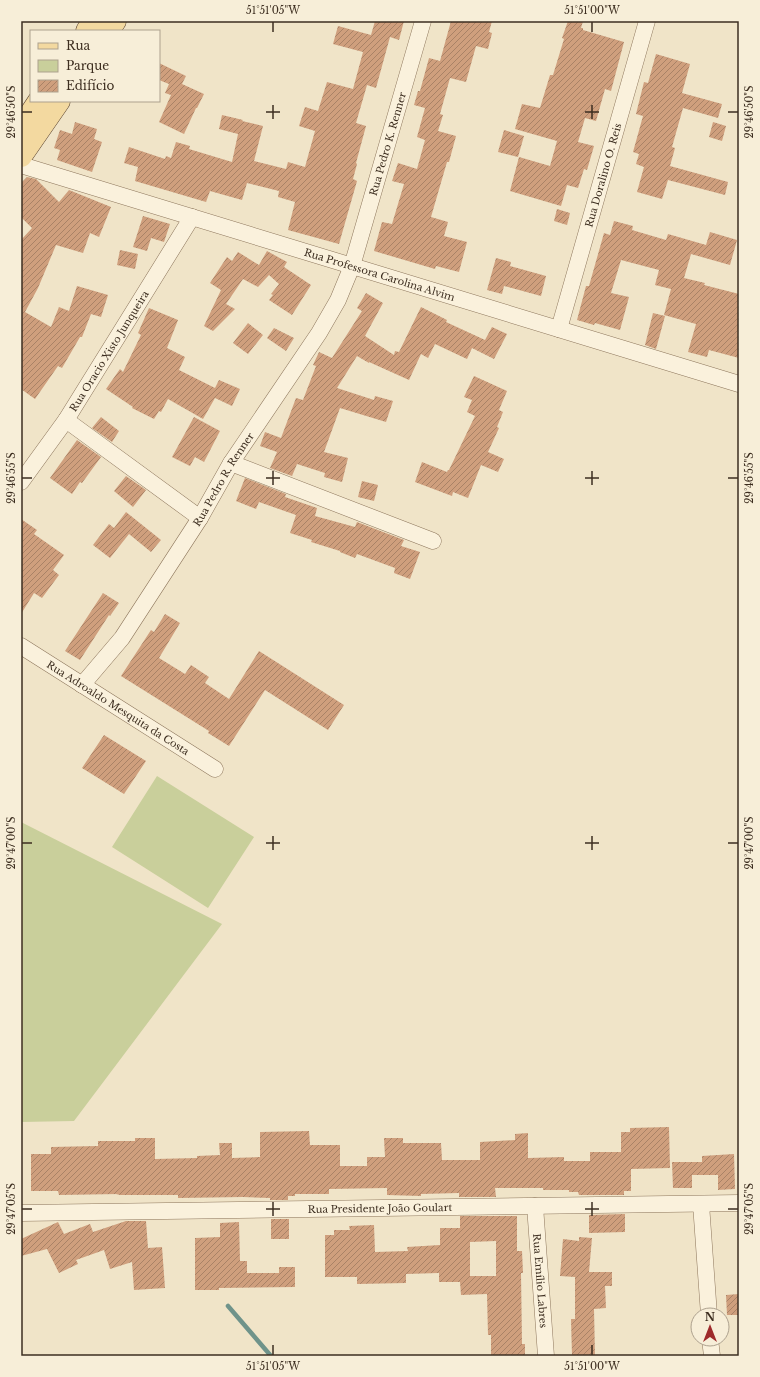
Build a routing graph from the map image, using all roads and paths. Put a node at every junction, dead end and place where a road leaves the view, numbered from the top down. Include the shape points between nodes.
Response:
1 (93, 21) edge
2 (115, 21) edge
3 (423, 21) edge
4 (647, 21) edge
5 (88, 30) edge
6 (109, 30) edge
7 (38, 102) edge
8 (58, 102) edge
9 (21, 128) edge
10 (21, 156) edge
11 (21, 165) edge
12 (192, 217) junction
13 (352, 266) junction
14 (559, 329) junction
15 (739, 384) edge
16 (66, 420) junction
17 (231, 464) junction
18 (21, 482) edge
19 (200, 518) junction
20 (433, 541) dead end
21 (21, 646) edge
22 (82, 685) junction
23 (215, 769) dead end
24 (739, 1203) edge
25 (701, 1204) junction
26 (535, 1206) junction
27 (21, 1212) edge
28 (708, 1307) edge
29 (546, 1356) edge

1 - 5 main road
2 - 6 main road
3 - 13 street, Rua Pedro K. Renner
4 - 14 street, Rua Doralino O. Reis
7 - 9 main road
8 - 10 main road
11 - 12 street, Rua Professora Carolina Alvim
12 - 13 street, Rua Professora Carolina Alvim
12 - 16 street, Rua Oracio Xisto Junqueira
13 - 14 street, Rua Professora Carolina Alvim
13 - 17 street, Rua Pedro R. Renner via 338,300 319,333
14 - 15 street, Rua Professora Carolina Alvim
16 - 18 street, Rua Oracio Xisto Junqueira
16 - 19 street
17 - 19 street, Rua Pedro R. Renner
17 - 20 street
19 - 22 street, Rua Pedro R. Renner via 122,638
21 - 22 street, Rua Adroaldo Mesquita da Costa
22 - 23 street, Rua Adroaldo Mesquita da Costa
24 - 25 street, Rua Presidente João Goulart
25 - 26 street, Rua Presidente João Goulart
25 - 28 street
26 - 27 street, Rua Presidente João Goulart
26 - 29 street, Rua Emílio Labres

